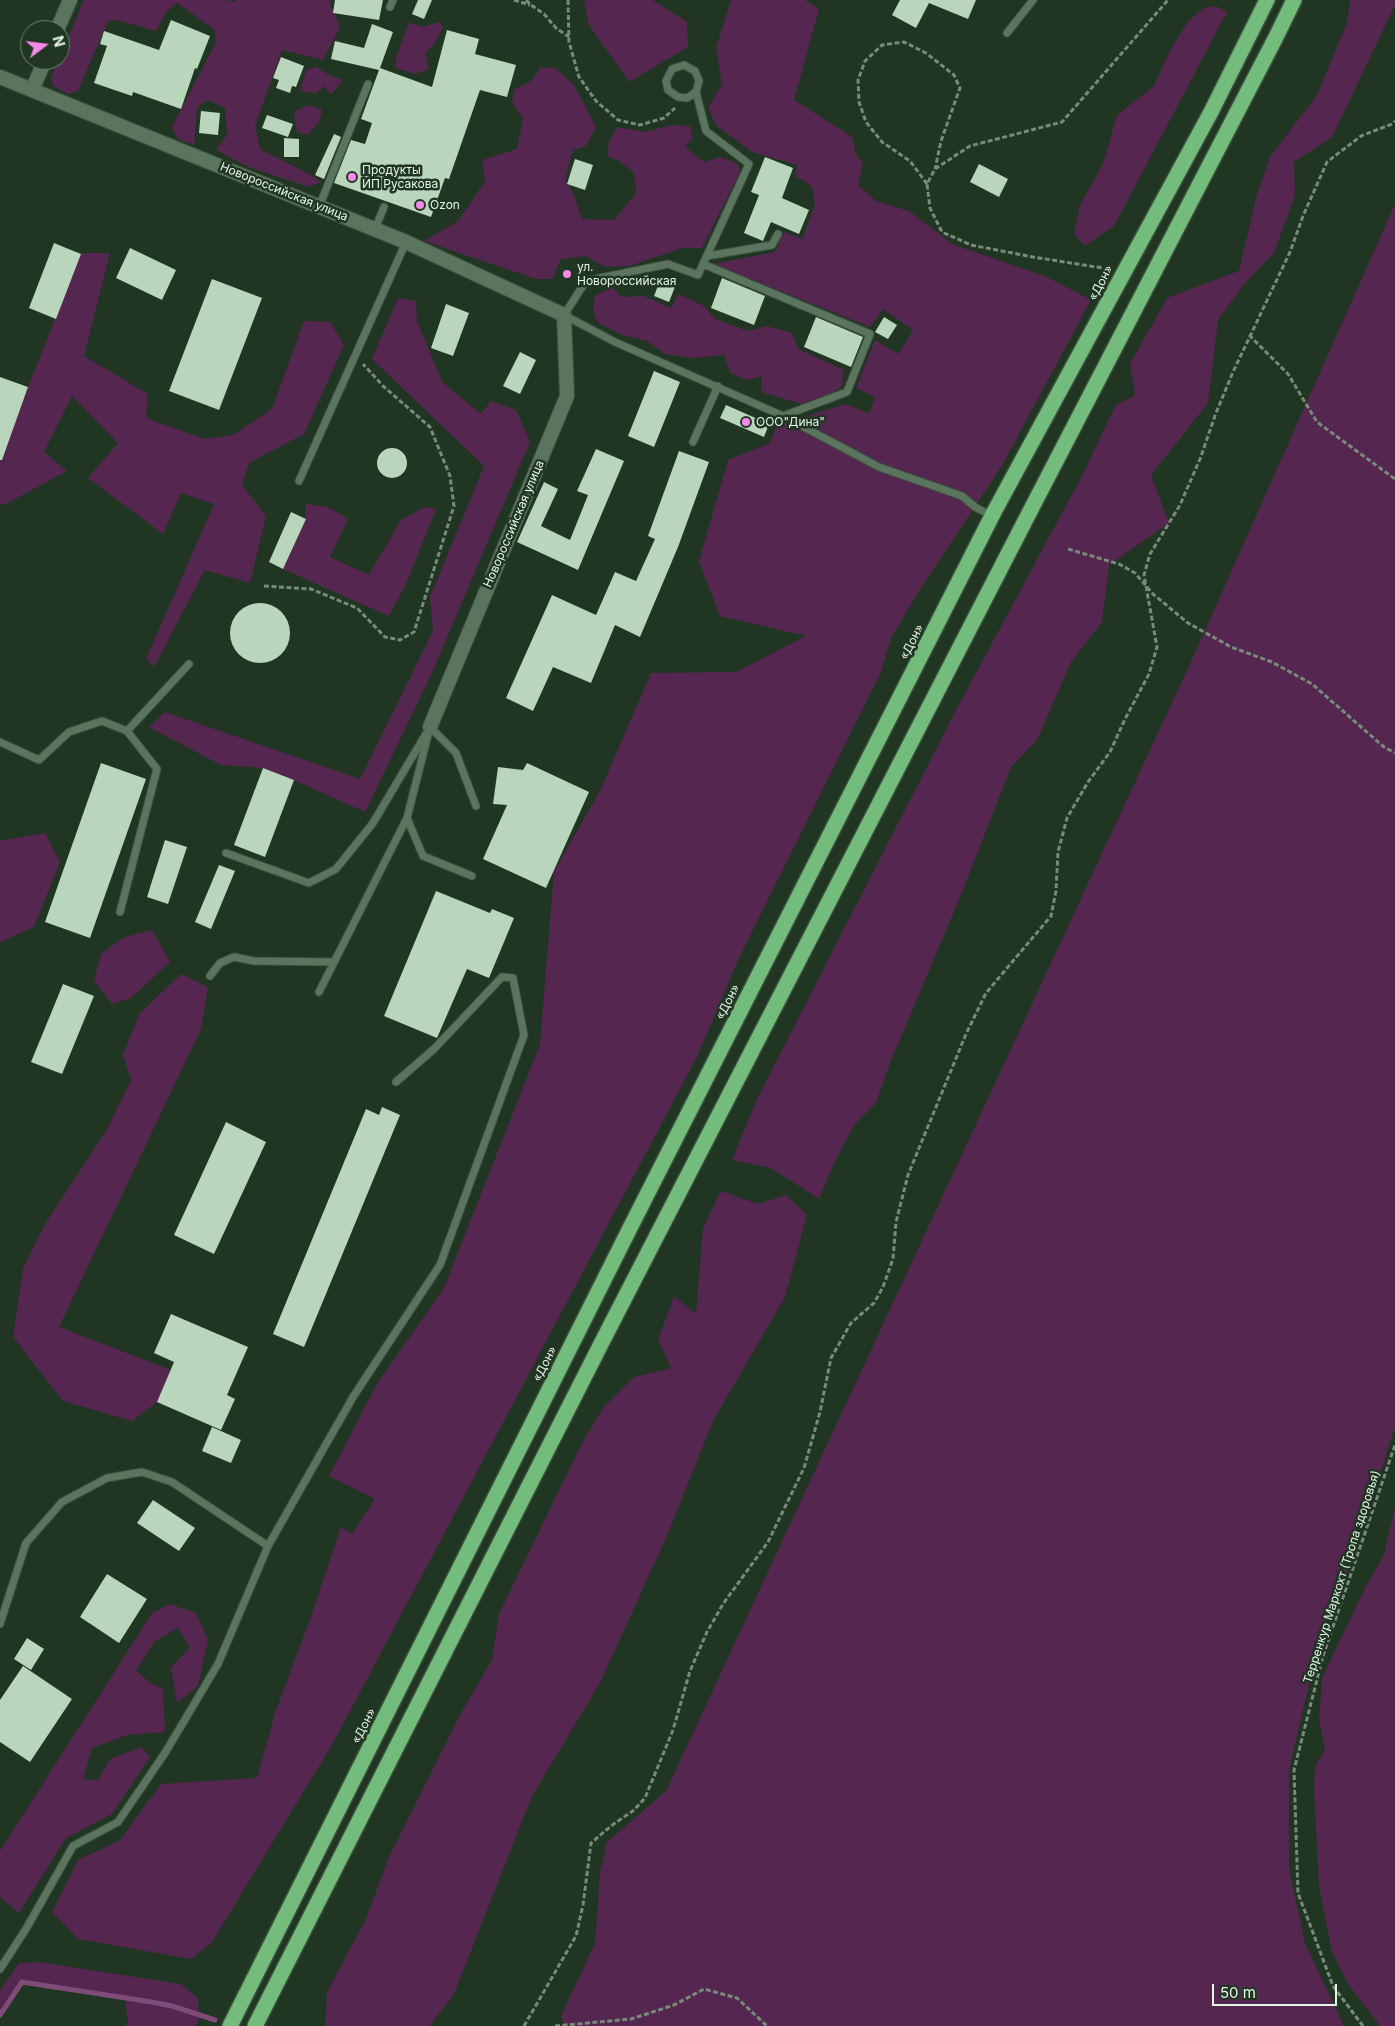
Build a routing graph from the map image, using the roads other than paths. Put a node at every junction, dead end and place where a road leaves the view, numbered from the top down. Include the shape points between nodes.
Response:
1 (70, 0) edge
2 (1033, 0) edge
3 (1267, 0) edge
4 (1294, 0) edge
5 (61, 20) edge
6 (1007, 33) dead end
7 (41, 70) edge
8 (0, 77) edge
9 (368, 84) dead end
10 (32, 90) junction
11 (696, 92) junction
12 (319, 207) junction
13 (384, 207) dead end
14 (375, 230) junction
15 (778, 234) dead end
16 (406, 242) junction
17 (707, 256) junction
18 (703, 264) junction
19 (564, 316) junction
20 (718, 386) junction
21 (783, 416) junction
22 (693, 442) dead end
23 (299, 481) dead end
24 (992, 516) junction
25 (189, 664) dead end
26 (430, 727) junction
27 (127, 731) junction
28 (0, 742) edge
29 (476, 806) dead end
30 (407, 818) junction
31 (226, 853) dead end
32 (472, 876) dead end
33 (120, 912) dead end
34 (334, 962) junction
35 (210, 976) dead end
36 (319, 992) dead end
37 (396, 1082) dead end
38 (268, 1546) junction
39 (0, 1624) edge
40 (0, 1969) edge
41 (230, 2026) edge
42 (255, 2026) edge

1 - 5 street
2 - 6 lane
3 - 24 highway, «Дон» via 1211,112
4 - 42 highway via 520,1502
7 - 10 street
8 - 10 street, Новороссийская улица
9 - 12 lane
10 - 12 street, Новороссийская улица
11 - 11 lane via 699,81 696,71 684,65 672,69 666,81 668,90 678,97 687,98
11 - 17 lane via 706,132 749,164
12 - 14 street, Новороссийская улица
13 - 14 lane
14 - 16 street, Новороссийская улица
15 - 17 lane via 772,245
16 - 19 street, Новороссийская улица
16 - 23 lane
17 - 18 lane
18 - 19 lane via 698,275 668,264 586,281
18 - 21 lane via 870,334 847,392
19 - 20 lane, Новороссийская улица via 615,342
19 - 26 street, Новороссийская улица via 568,396
20 - 21 lane, Новороссийская улица
20 - 22 lane
21 - 24 lane, Новороссийская улица via 878,466 962,496
24 - 41 highway, «Дон»
25 - 27 lane
26 - 29 lane via 456,754
26 - 30 lane
26 - 31 lane via 373,823 336,869 309,883
27 - 28 lane via 102,721 69,732 39,760
27 - 33 lane via 157,769
30 - 32 lane via 422,856
30 - 34 lane
34 - 35 lane via 254,961 234,957 220,963
34 - 36 lane
37 - 38 lane via 434,1049 502,977 513,978 524,1035 440,1265 353,1397
38 - 39 lane via 172,1482 142,1472 108,1478 62,1502 26,1543
38 - 40 lane via 218,1664 165,1753 118,1822 73,1846

